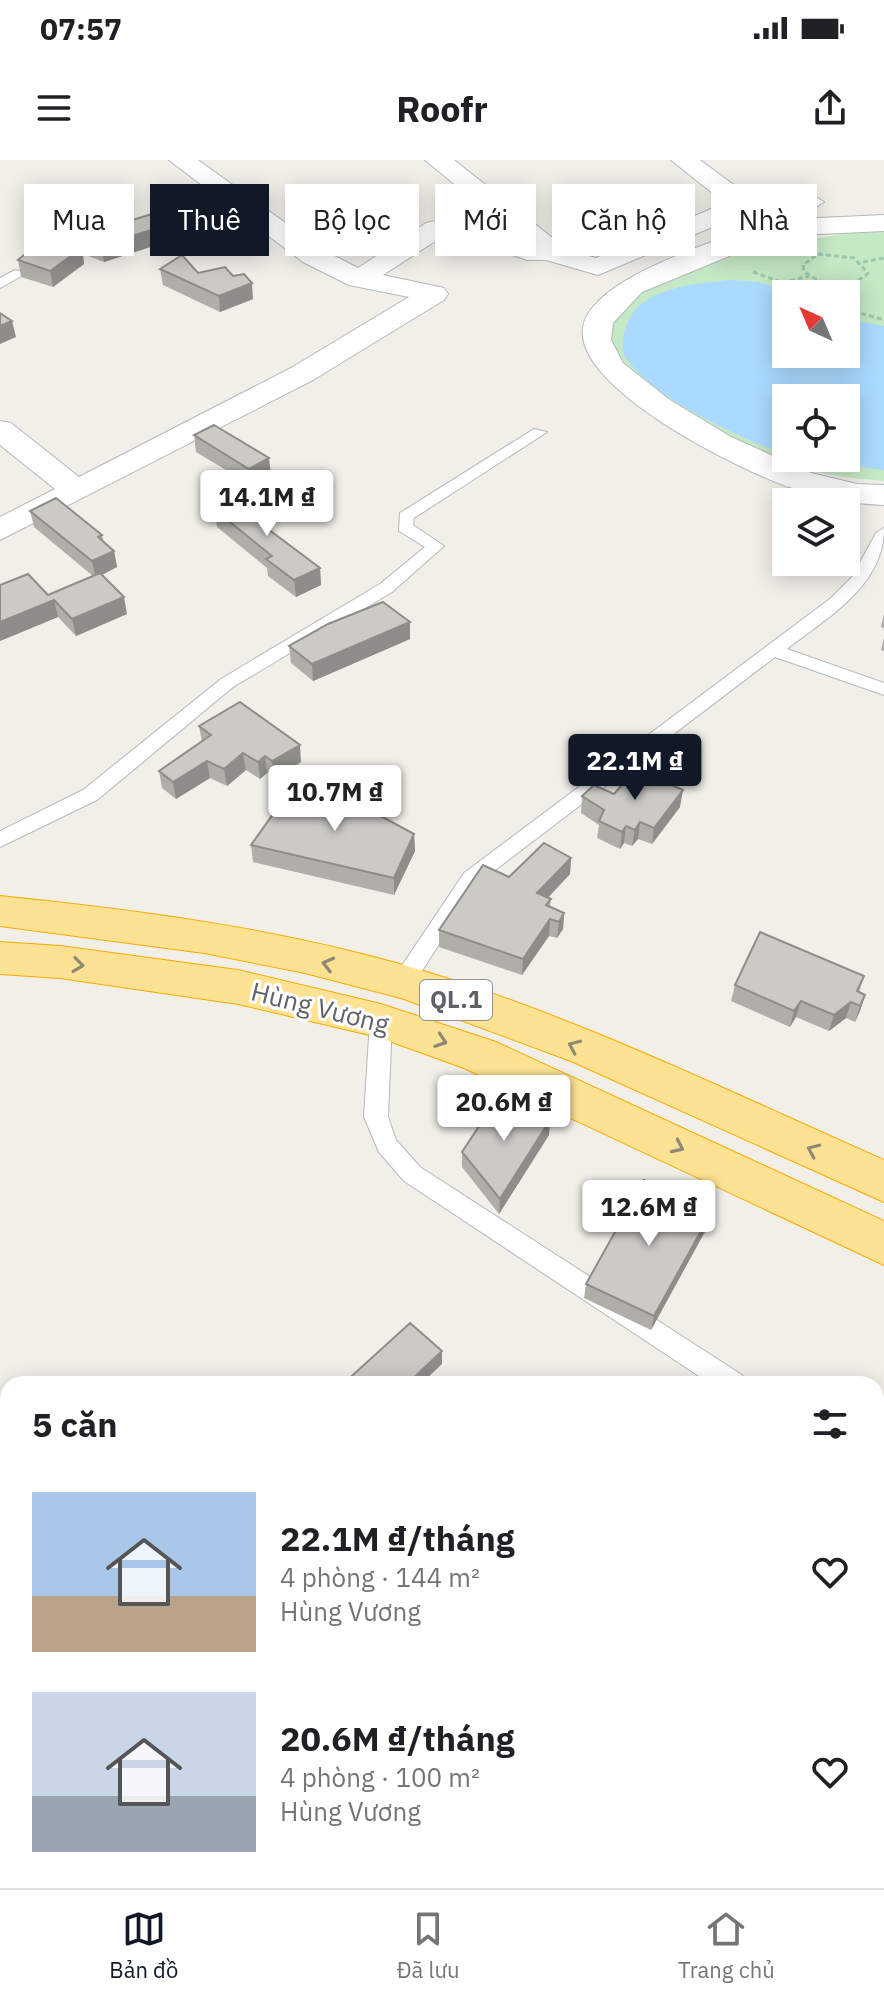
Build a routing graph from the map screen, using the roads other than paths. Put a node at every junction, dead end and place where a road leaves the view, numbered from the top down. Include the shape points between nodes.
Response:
1 (182, 160) edge
2 (438, 160) edge
3 (684, 160) edge
4 (715, 184) edge
5 (884, 199) edge
6 (817, 202) edge
7 (711, 218) edge
8 (884, 223) edge
9 (817, 226) edge
10 (711, 254) edge
11 (559, 257) junction
12 (598, 267) junction
13 (20, 273) edge
14 (359, 279) junction
15 (0, 284) edge
16 (632, 286) junction
17 (0, 430) edge
18 (539, 432) dead end
19 (76, 490) junction
20 (884, 495) edge
21 (0, 530) edge
22 (884, 533) edge
23 (772, 650) junction
24 (884, 689) edge
25 (0, 840) edge
26 (0, 911) edge
27 (0, 958) edge
28 (403, 982) junction
29 (381, 1021) junction
30 (884, 1182) edge
31 (884, 1244) edge
32 (721, 1376) edge

1 - 14 street via 313,256
2 - 11 street
3 - 4 street
5 - 6 street
7 - 12 street
8 - 9 street
10 - 16 street
11 - 12 street
11 - 14 street via 524,252 455,226 435,229
12 - 16 street
13 - 15 lane
14 - 19 street via 434,294 302,374
16 - 20 street via 599,321 597,340 610,368 659,406 732,450 800,480
17 - 19 street
18 - 25 lane via 406,516 405,527 436,546 386,588 227,683 90,795
19 - 21 street
22 - 23 lane via 859,580
23 - 24 lane
23 - 28 lane via 471,878
28 -> 26 highway, Hùng Vương / QL.1 via 288,954
27 -> 29 highway, Hùng Vương / QL.1 via 238,987
30 -> 28 highway, Hùng Vương / QL.1 via 510,1018
29 -> 31 highway, Hùng Vương / QL.1 via 480,1055
29 - 32 lane via 376,1117 387,1145 412,1174

